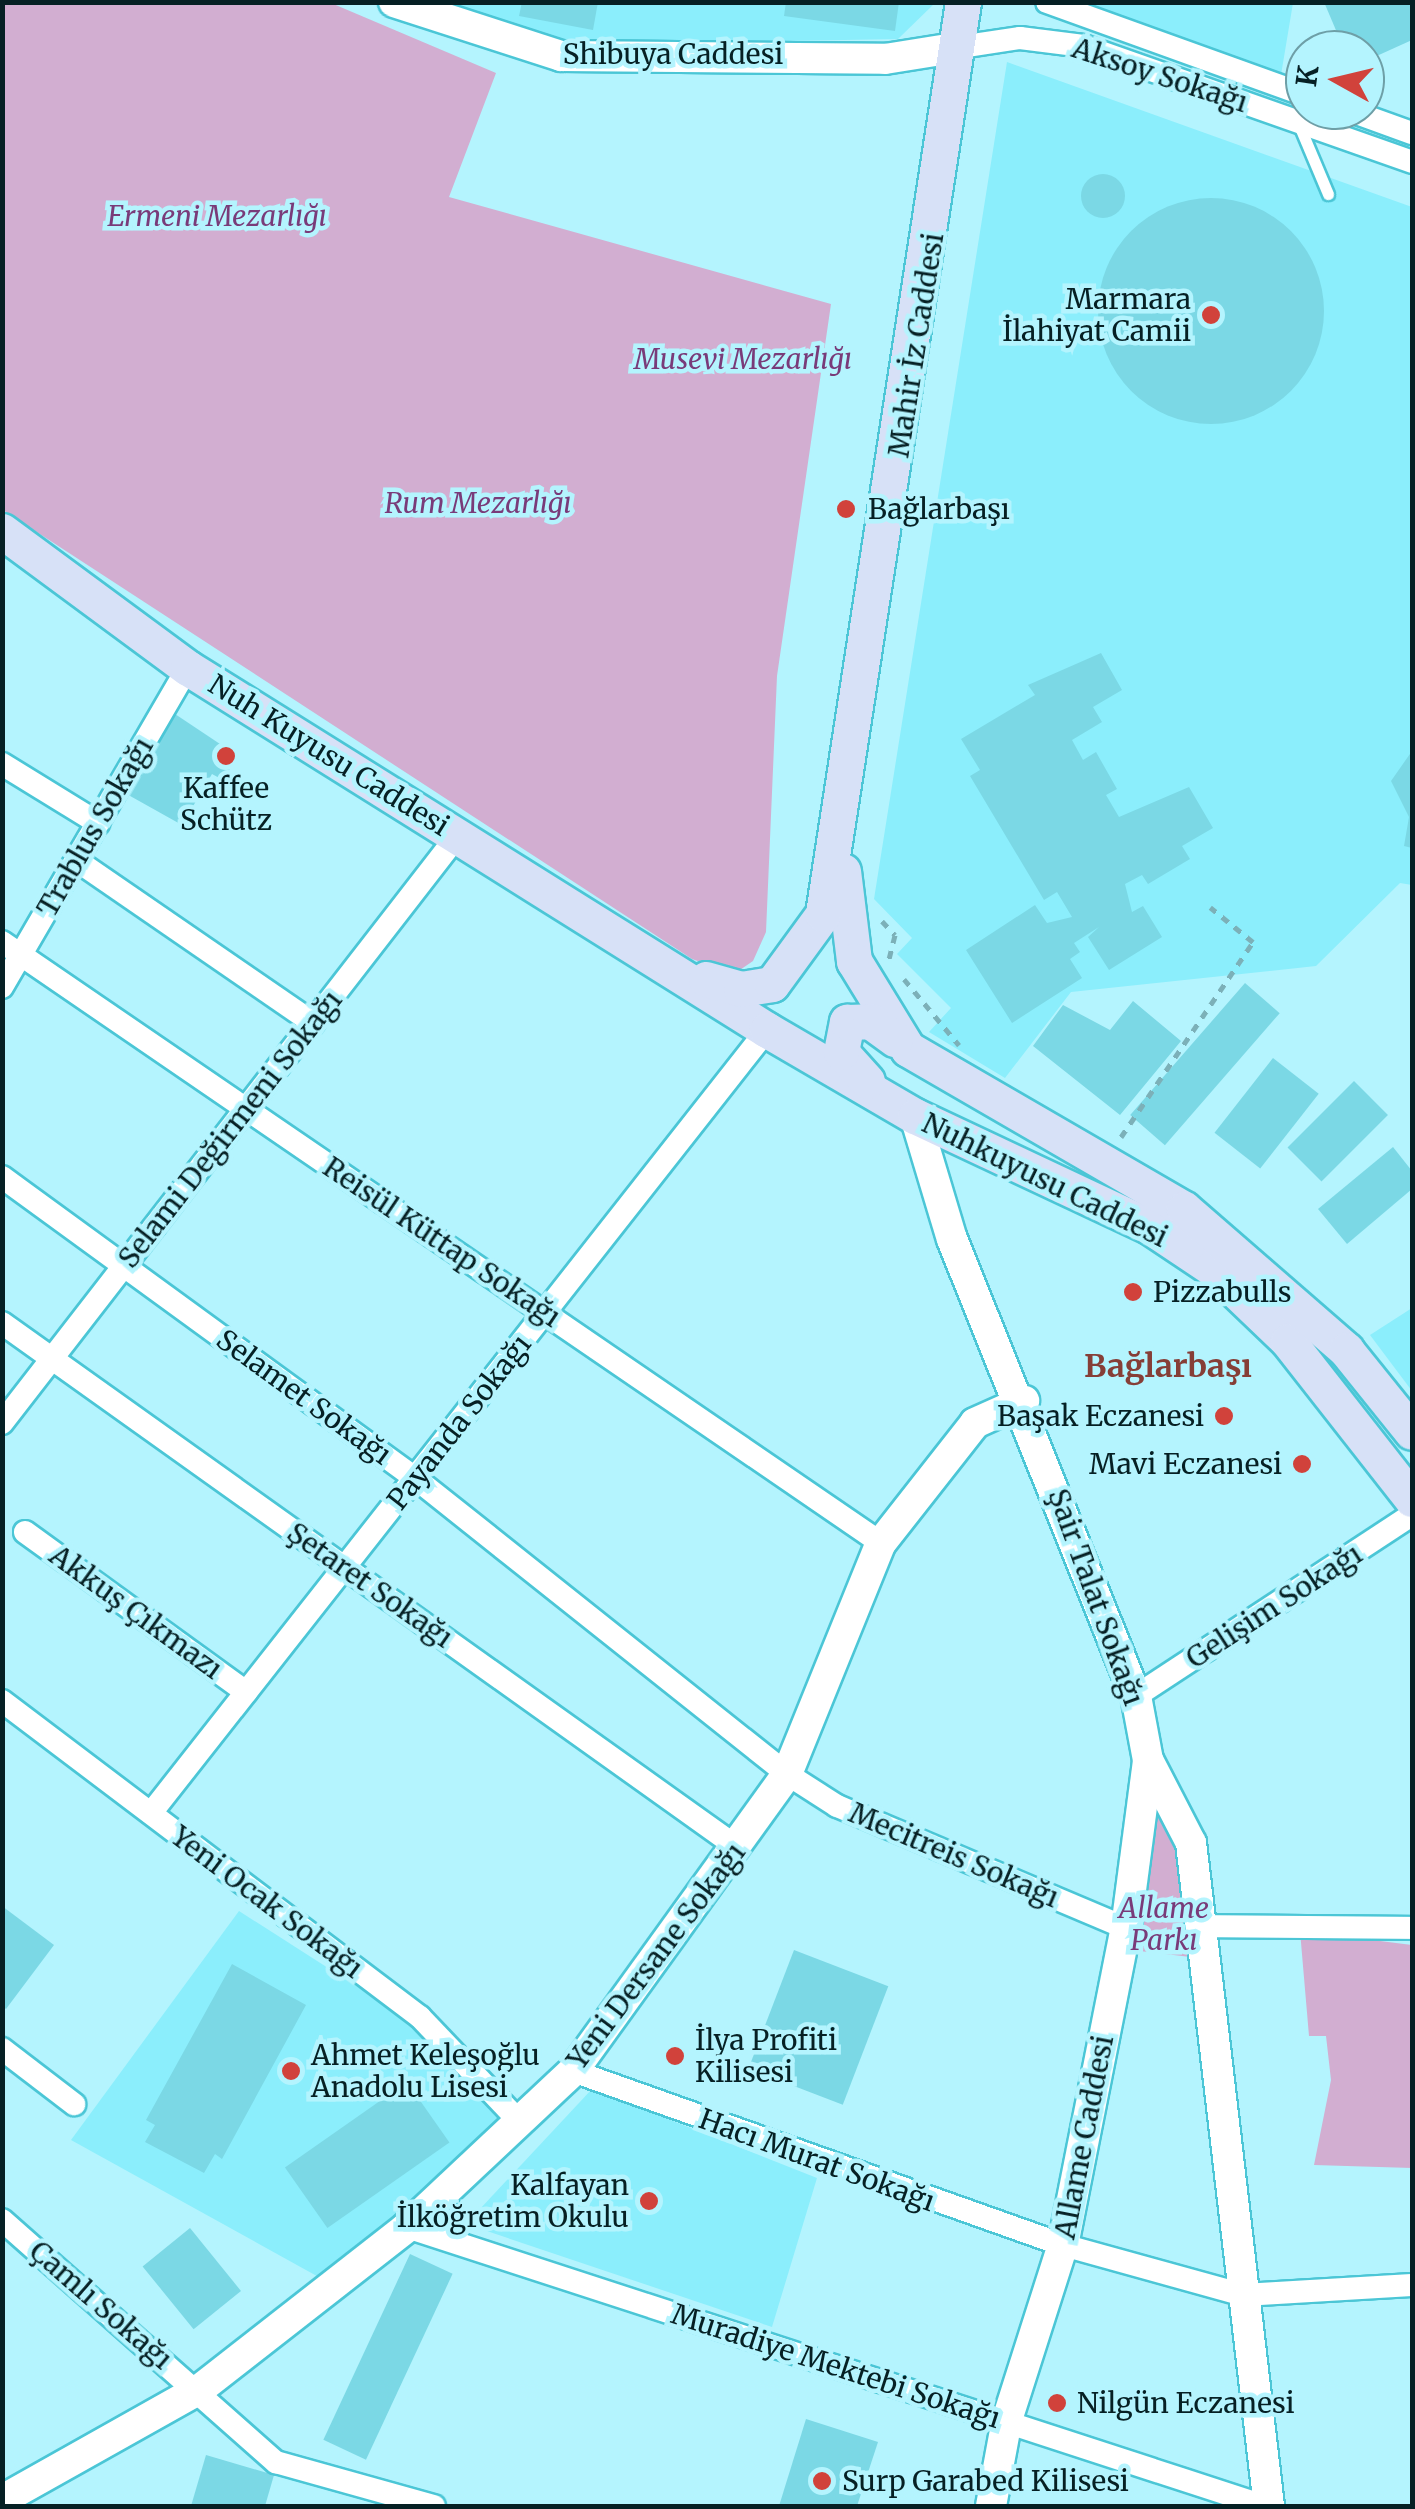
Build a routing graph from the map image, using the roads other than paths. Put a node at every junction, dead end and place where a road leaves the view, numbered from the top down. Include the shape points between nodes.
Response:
1 (394, 2) edge
2 (963, 2) edge
3 (1047, 2) edge
4 (960, 47) junction
5 (1285, 88) edge
6 (1285, 117) edge
7 (1385, 123) edge
8 (1301, 130) edge
9 (1322, 130) edge
10 (1412, 132) edge
11 (1412, 162) edge
12 (1328, 194) dead end
13 (5, 532) edge
14 (188, 668) junction
15 (2, 764) edge
16 (844, 805) junction
17 (98, 823) junction
18 (458, 835) junction
19 (76, 860) junction
20 (12, 948) edge
21 (668, 962) junction
22 (2, 986) edge
23 (313, 1023) junction
24 (767, 1030) junction
25 (908, 1049) junction
26 (879, 1092) junction
27 (246, 1108) junction
28 (915, 1116) junction
29 (2, 1177) edge
30 (124, 1266) junction
31 (545, 1312) junction
32 (2, 1323) edge
33 (53, 1359) junction
34 (1024, 1401) junction
35 (2, 1424) edge
36 (1412, 1432) edge
37 (415, 1478) junction
38 (1412, 1499) edge
39 (1412, 1515) edge
40 (25, 1532) dead end
41 (881, 1542) junction
42 (344, 1567) junction
43 (246, 1692) junction
44 (1136, 1696) junction
45 (2, 1701) edge
46 (1148, 1760) junction
47 (787, 1774) junction
48 (151, 1813) junction
49 (737, 1847) junction
50 (1201, 1926) junction
51 (1126, 1928) junction
52 (1412, 1928) edge
53 (2, 2049) edge
54 (573, 2071) junction
55 (74, 2104) dead end
56 (517, 2118) junction
57 (2, 2220) edge
58 (407, 2228) junction
59 (1063, 2245) junction
60 (1412, 2285) edge
61 (1243, 2295) junction
62 (200, 2389) junction
63 (1007, 2420) junction
64 (2, 2500) edge
65 (430, 2506) edge
66 (991, 2506) edge
67 (1266, 2506) edge

1 - 4 street, Shibuya Caddesi via 561,56 885,59
2 - 4 main road, Mahir İz Caddesi
3 - 5 street, Aksoy Sokağı
4 - 6 street, Aksoy Sokağı via 1020,38 1083,46
4 - 16 main road, Mahir İz Caddesi
7 - 10 street
8 - 12 lane
9 - 11 street, Aksoy Sokağı
13 - 14 main road, Nuh Kuyusu Caddesi
14 - 17 street, Trablus Sokağı
14 - 18 main road, Nuh Kuyusu Caddesi
15 - 17 street
16 - 21 main road via 822,914 783,977 741,989
16 - 25 main road, Nuhkuyusu Caddesi via 854,960
17 - 19 street, Trablus Sokağı
18 - 21 main road, Nuh Kuyusu Caddesi
18 - 23 street, Selami Değirmeni Sokağı
19 - 20 street, Trablus Sokağı
19 - 23 street
20 - 22 street, Trablus Sokağı
20 - 27 street, Reisül Küttap Sokağı
21 - 24 main road, Nuhkuyusu Caddesi
23 - 27 street, Selami Değirmeni Sokağı
24 - 26 main road, Nuhkuyusu Caddesi
24 - 31 street, Payanda Sokağı
25 - 26 main road via 870,1020 846,1022 841,1052
25 - 36 main road, Nuhkuyusu Caddesi via 1184,1209 1265,1273
26 - 28 main road, Nuhkuyusu Caddesi
27 - 30 street, Selami Değirmeni Sokağı
27 - 31 street, Reisül Küttap Sokağı
28 - 34 street, Şair Talat Sokağı via 952,1238
28 - 38 main road, Nuhkuyusu Caddesi via 1149,1226 1212,1268 1288,1341
29 - 30 street, Selamet Sokağı
30 - 33 street, Selami Değirmeni Sokağı
30 - 37 street, Selamet Sokağı
31 - 37 street, Payanda Sokağı
31 - 41 street, Reisül Küttap Sokağı
32 - 33 street, Şetaret Sokağı
33 - 35 street, Selami Değirmeni Sokağı
33 - 42 street, Şetaret Sokağı
34 - 41 street, Yeni Dersane Sokağı via 975,1424
34 - 44 street, Şair Talat Sokağı
37 - 42 street, Payanda Sokağı
37 - 47 street, Selamet Sokağı
39 - 44 street, Gelişim Sokağı
40 - 43 street, Akkuş Çıkmazı
41 - 47 street, Yeni Dersane Sokağı
42 - 43 street, Payanda Sokağı
42 - 49 street, Şetaret Sokağı
43 - 48 street, Payanda Sokağı
44 - 46 street, Şair Talat Sokağı
45 - 48 street, Yeni Ocak Sokağı
46 - 50 street, Şair Talat Sokağı via 1192,1842
46 - 51 street, Allame Caddesi
47 - 49 street, Yeni Dersane Sokağı
47 - 51 street, Mecitreis Sokağı via 837,1806
48 - 56 street, Yeni Ocak Sokağı via 420,2018
49 - 54 street, Yeni Dersane Sokağı
50 - 52 street
50 - 61 street, Şair Talat Sokağı
51 - 59 street, Allame Caddesi
53 - 55 street
54 - 56 street, Yeni Dersane Sokağı
54 - 59 street, Hacı Murat Sokağı
56 - 58 street, Yeni Dersane Sokağı
57 - 62 street, Çamlı Sokağı
58 - 62 street, Yeni Dersane Sokağı
58 - 63 street, Muradiye Mektebi Sokağı
59 - 61 street, Hacı Murat Sokağı
59 - 63 street, Allame Caddesi
60 - 61 street, Hacı Murat Sokağı
61 - 67 street, Şair Talat Sokağı
62 - 64 street, Yeni Dersane Sokağı
62 - 65 street, Çamlı Sokağı via 276,2462
63 - 66 street, Allame Caddesi
63 - 67 street, Muradiye Mektebi Sokağı

